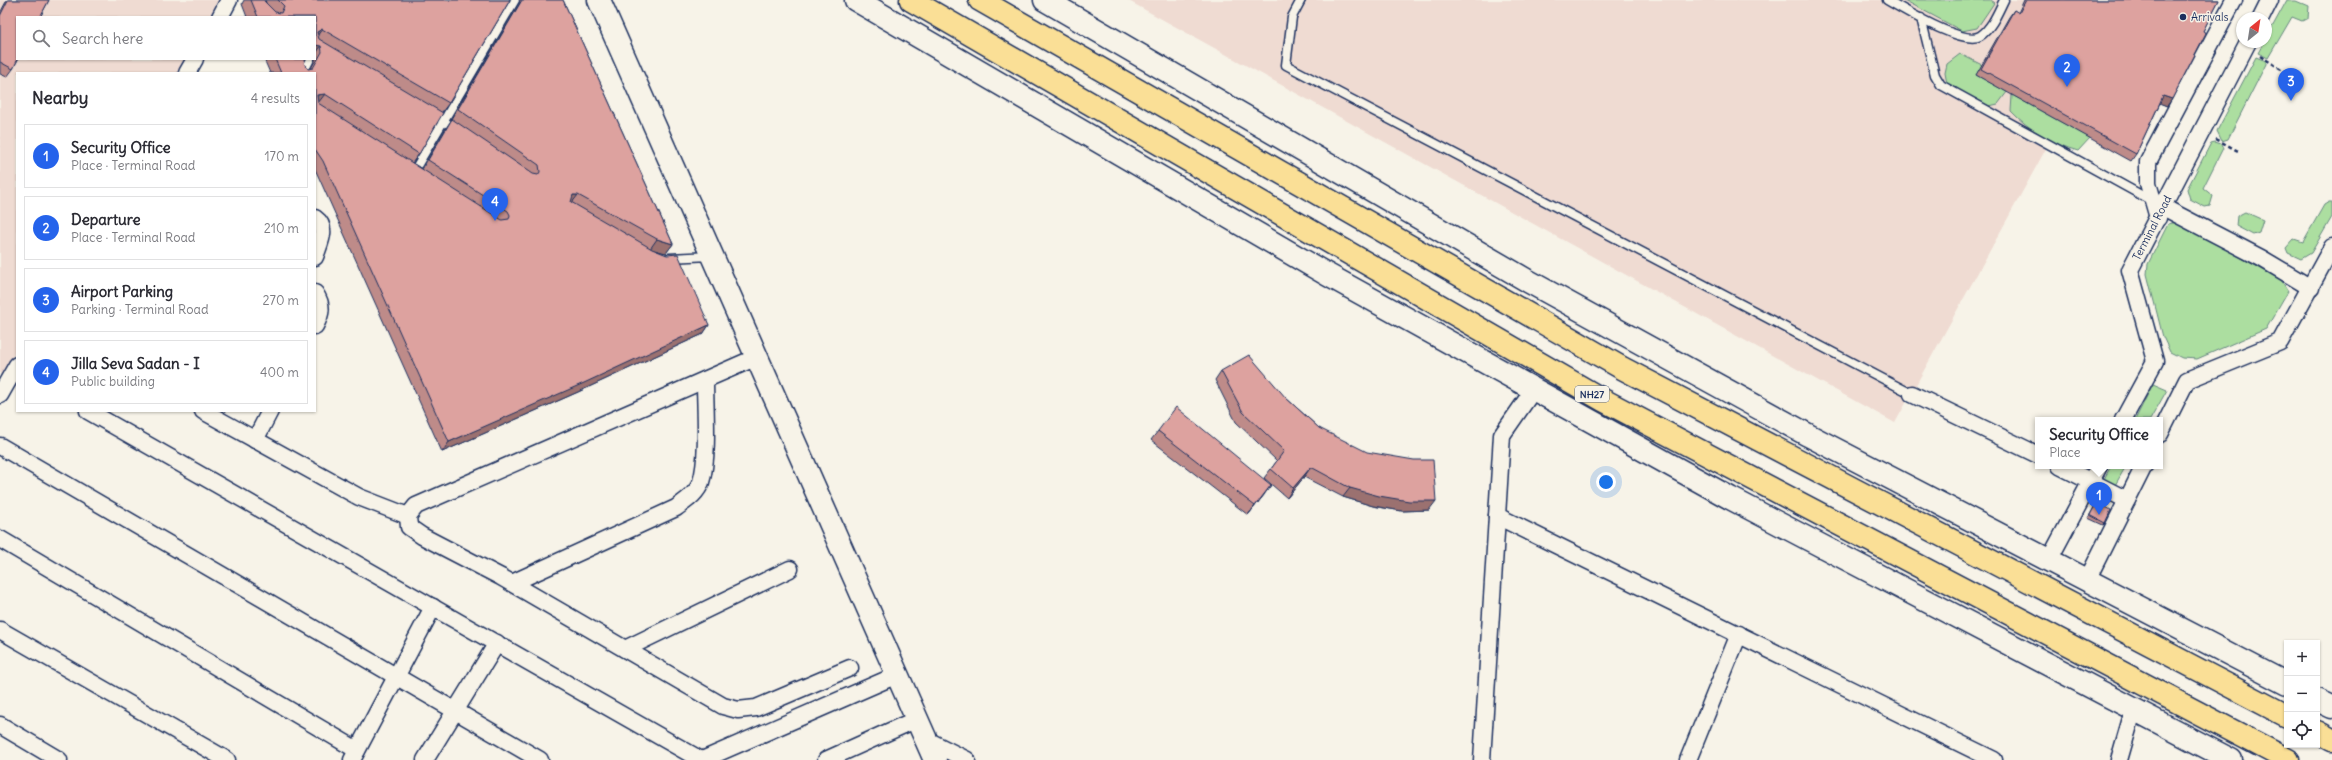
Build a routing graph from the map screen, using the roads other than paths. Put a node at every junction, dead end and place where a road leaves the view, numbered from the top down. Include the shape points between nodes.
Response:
1 (229, 0) edge
2 (515, 0) edge
3 (599, 0) edge
4 (856, 0) edge
5 (911, 0) edge
6 (980, 0) edge
7 (1045, 0) edge
8 (1301, 0) edge
9 (1887, 0) edge
10 (2004, 0) edge
11 (2234, 0) edge
12 (2270, 0) edge
13 (2264, 12) edge
14 (221, 16) edge
15 (1921, 18) junction
16 (2245, 48) edge
17 (194, 60) edge
18 (310, 60) edge
19 (188, 72) edge
20 (304, 72) edge
21 (424, 109) edge
22 (445, 121) junction
23 (464, 134) edge
24 (414, 171) edge
25 (2158, 209) junction
26 (316, 219) edge
27 (2332, 247) edge
28 (316, 254) edge
29 (712, 256) junction
30 (662, 259) edge
31 (2311, 288) junction
32 (316, 295) edge
33 (316, 323) edge
34 (757, 357) junction
35 (16, 369) edge
36 (705, 380) junction
37 (1534, 389) junction
38 (1912, 394) joint
39 (0, 395) edge
40 (90, 412) edge
41 (205, 412) edge
42 (269, 412) edge
43 (2126, 417) edge
44 (2163, 428) edge
45 (255, 440) junction
46 (0, 446) edge
47 (2035, 454) edge
48 (2066, 469) edge
49 (2097, 469) edge
50 (2142, 469) edge
51 (2091, 481) junction
52 (2127, 500) junction
53 (408, 516) junction
54 (1497, 516) junction
55 (0, 539) edge
56 (2049, 560) junction
57 (790, 569) dead end
58 (2087, 580) junction
59 (512, 583) junction
60 (434, 606) junction
61 (0, 630) edge
62 (1739, 634) junction
63 (497, 643) junction
64 (625, 650) junction
65 (850, 668) dead end
66 (897, 675) junction
67 (396, 676) junction
68 (2284, 682) edge
69 (2320, 701) edge
70 (2332, 707) edge
71 (2134, 708) junction
72 (454, 710) junction
73 (2284, 714) edge
74 (917, 719) junction
75 (0, 725) edge
76 (2320, 734) edge
77 (926, 740) junction
78 (2332, 740) edge
79 (1969, 754) edge
80 (354, 755) edge
81 (59, 760) edge
82 (227, 760) edge
83 (425, 760) edge
84 (540, 760) edge
85 (702, 760) edge
86 (826, 760) edge
87 (935, 760) edge
88 (967, 760) edge
89 (1482, 760) edge
90 (1688, 760) edge
91 (1994, 760) edge
92 (2119, 760) edge
93 (2231, 760) edge
94 (2288, 760) edge

1 - 14 street
2 - 22 lane
3 - 29 street
4 - 37 street via 1321,271
5 - 94 highway, NH27 via 1603,400
6 - 73 highway via 1622,368
7 - 56 street via 1528,281 1808,435
8 - 38 lane via 1292,17 1286,65
9 - 15 lane
10 - 15 lane via 1990,26 1980,36 1971,40
11 - 25 street via 2148,162 2148,183
12 - 13 street
15 - 25 lane via 1935,75 1941,85
16 - 25 street, Terminal Road
17 - 19 street
18 - 20 lane
21 - 22 lane
22 - 23 lane
22 - 24 lane
25 - 31 street via 2261,258
25 - 43 street, Terminal Road via 2130,270 2155,361
26 - 28 street via 323,226
27 - 31 street
29 - 30 lane
29 - 34 street
31 - 44 street via 2280,342 2187,380
32 - 33 street via 322,308
34 - 36 street
34 - 66 street
35 - 39 street
36 - 53 street via 416,506
36 - 59 street via 704,463 700,483 690,498 676,508
37 - 54 street via 1502,435
37 - 71 street via 1730,498
38 - 47 street
40 - 60 street
41 - 45 street
42 - 45 street
45 - 53 street via 359,497
46 - 67 street
48 - 51 street
49 - 51 street
50 - 52 street
51 - 52 street
51 - 56 street
52 - 58 street
53 - 59 street via 409,526 422,536
54 - 62 street
54 - 89 street
55 - 80 street
56 - 58 street
57 - 64 street
58 - 68 street
59 - 64 street
60 - 63 street
60 - 67 street
61 - 82 street
62 - 79 street
62 - 90 street
63 - 72 street
63 - 85 street
64 - 65 street via 723,706 738,710 756,708
66 - 74 street
66 - 85 street
67 - 72 street
67 - 80 street
69 - 70 street
71 - 92 street
71 - 93 street
72 - 83 street
72 - 84 street
74 - 77 street
74 - 86 street
75 - 81 street
76 - 78 highway
77 - 87 street
77 - 88 street
79 - 91 street

